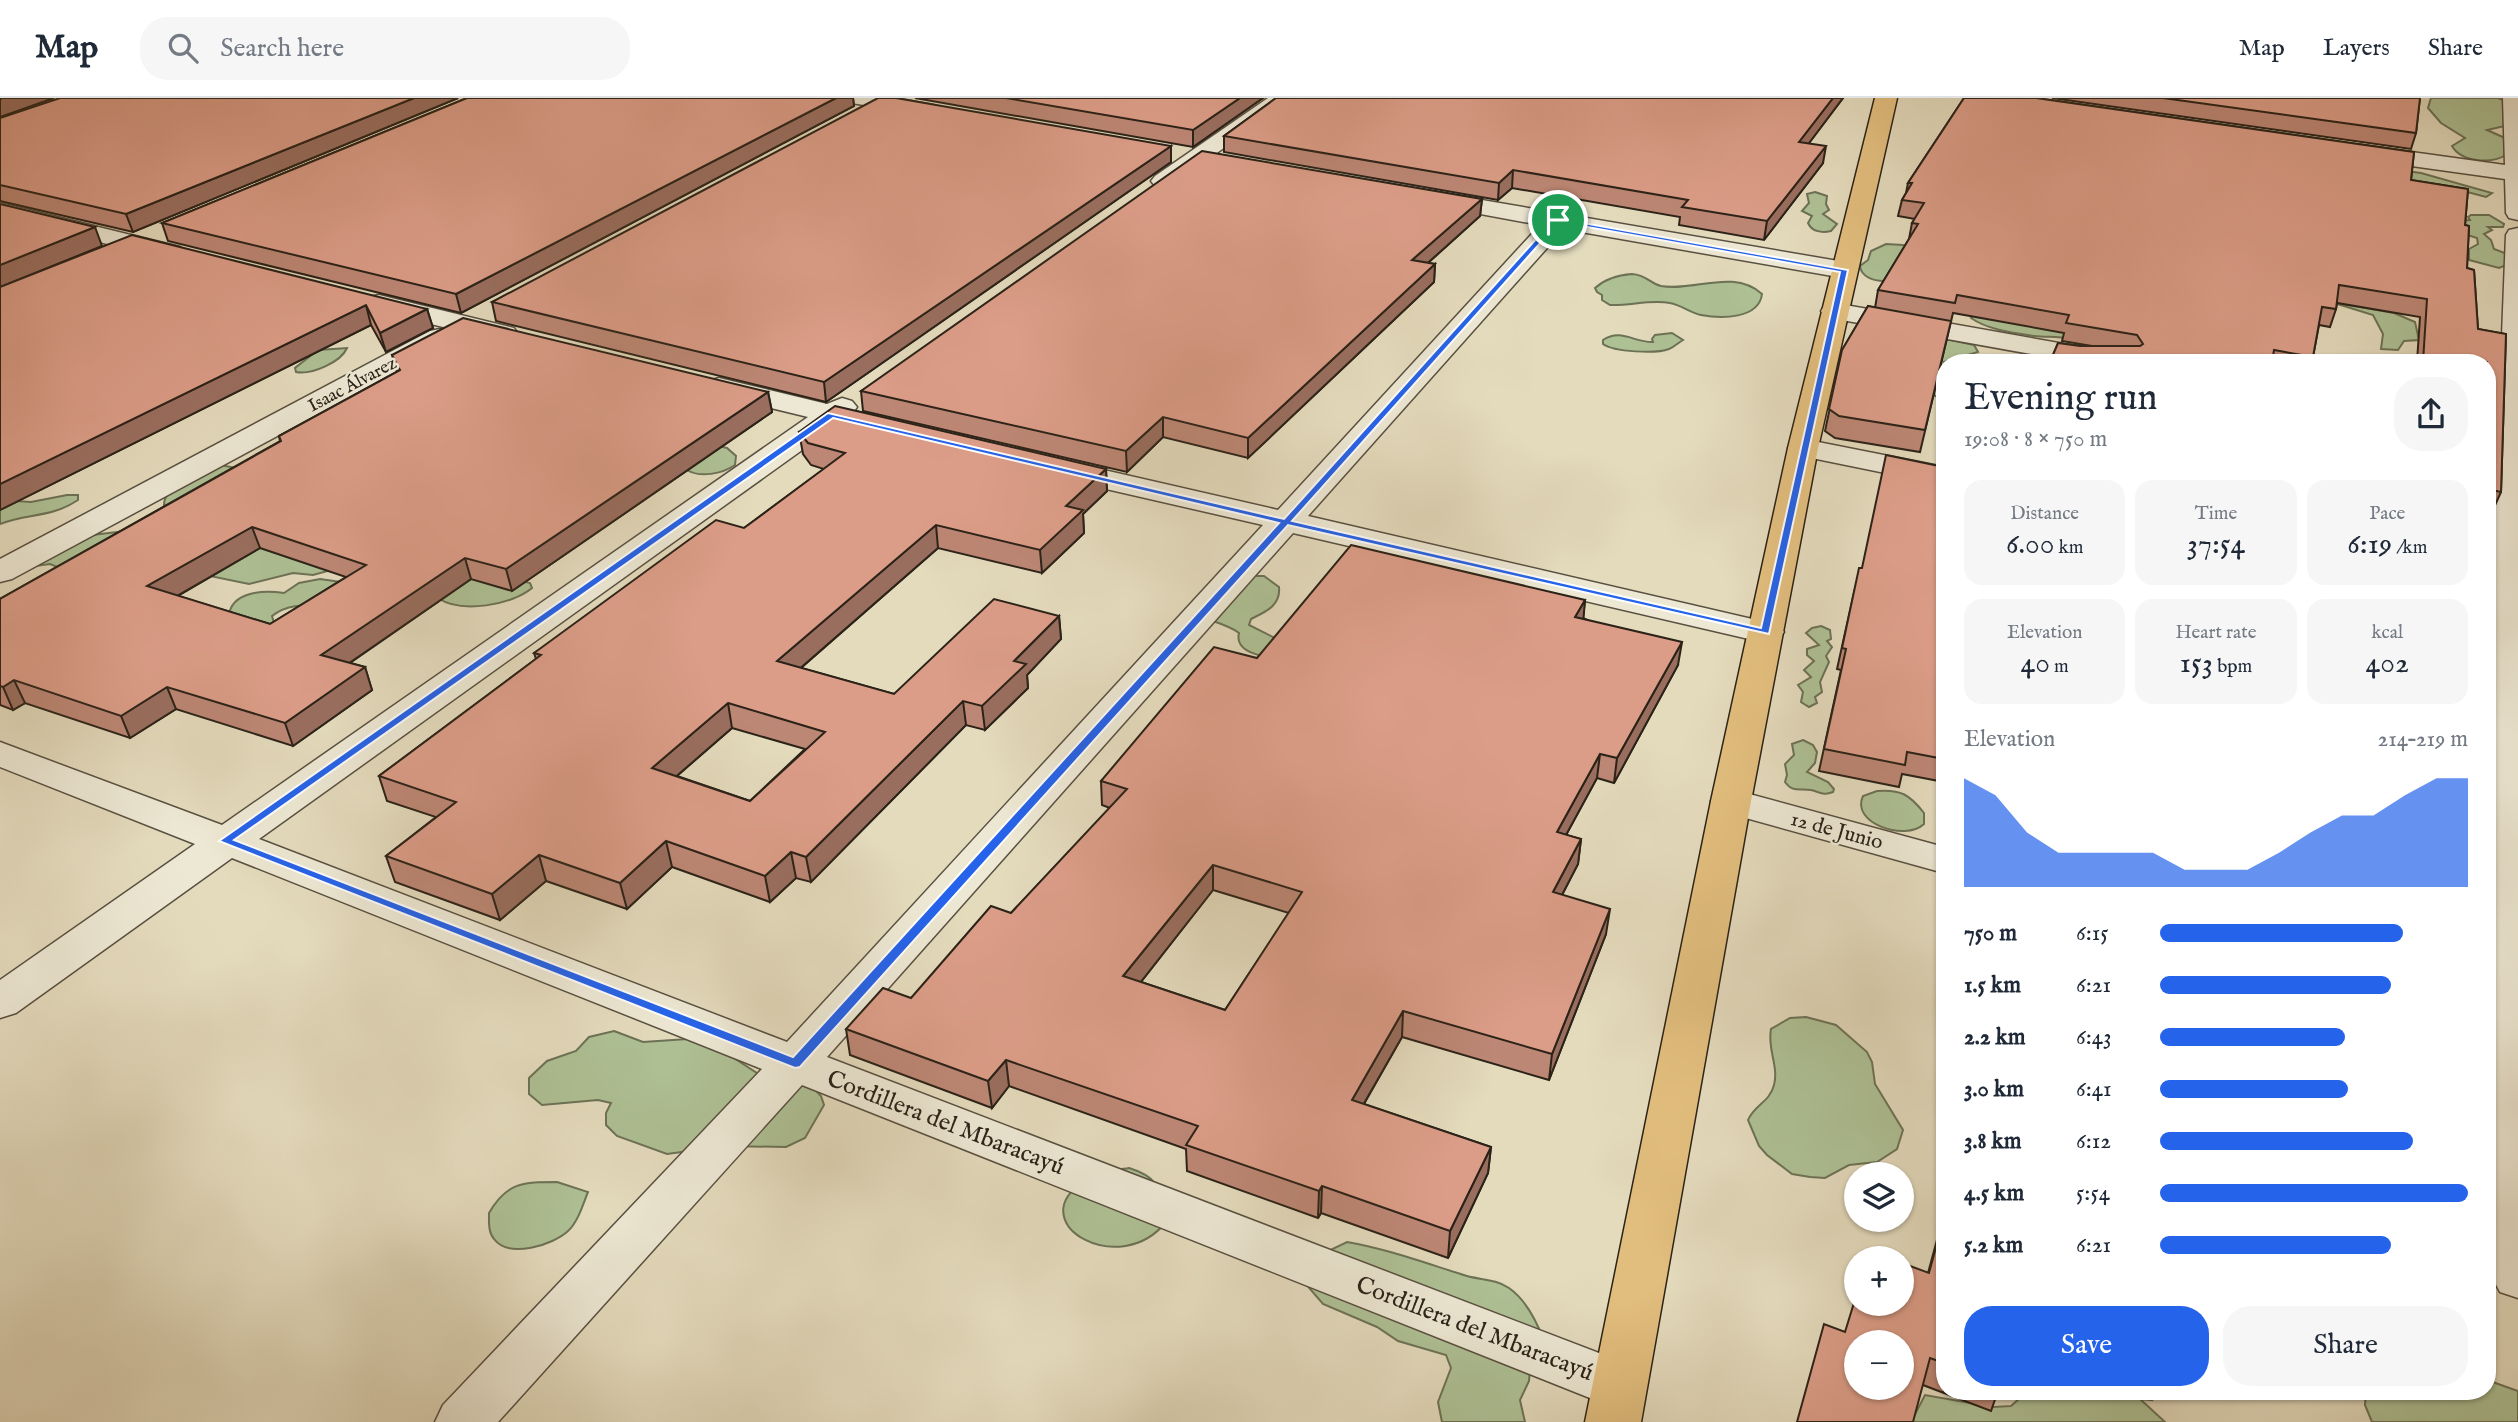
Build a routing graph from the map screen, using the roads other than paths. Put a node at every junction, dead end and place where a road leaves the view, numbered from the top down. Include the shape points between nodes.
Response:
1 (1282, 98) edge
2 (1886, 98) edge
3 (2514, 98) edge
4 (868, 105) edge
5 (950, 114) edge
6 (2341, 149) edge
7 (2517, 174) edge
8 (1411, 194) edge
9 (1140, 197) edge
10 (0, 210) edge
11 (2518, 213) edge
12 (1558, 220) junction
13 (174, 227) edge
14 (2518, 235) edge
15 (135, 244) junction
16 (98, 259) edge
17 (201, 260) edge
18 (1844, 270) junction
19 (346, 295) edge
20 (501, 305) edge
21 (1834, 311) junction
22 (464, 324) junction
23 (530, 340) edge
24 (2076, 354) edge
25 (687, 379) edge
26 (866, 390) edge
27 (831, 415) junction
28 (898, 430) edge
29 (2499, 430) edge
30 (1803, 448) junction
31 (1032, 462) edge
32 (1936, 474) edge
33 (1286, 522) junction
34 (0, 572) edge
35 (2505, 585) edge
36 (1766, 632) junction
37 (0, 753) edge
38 (1731, 801) junction
39 (225, 841) junction
40 (1936, 858) edge
41 (0, 1002) edge
42 (2505, 1014) edge
43 (795, 1063) junction
44 (2518, 1277) edge
45 (1616, 1403) edge
46 (463, 1422) edge

1 - 9 street
2 - 18 main road
3 - 7 street
4 - 5 street
6 - 7 street
7 - 11 street
8 - 12 street
10 - 15 street
12 - 18 street
12 - 33 street
13 - 15 street
14 - 29 street
15 - 16 street
15 - 17 street
18 - 21 main road
19 - 22 street
20 - 22 street, Isaac Álvarez
21 - 24 street
21 - 30 main road
22 - 23 street
22 - 34 street, Isaac Álvarez
25 - 27 street
26 - 27 street
27 - 28 street
27 - 39 street
29 - 35 street
30 - 32 street
30 - 36 main road
31 - 33 street
33 - 36 street
33 - 43 street
35 - 42 street
36 - 38 main road
37 - 39 street, Cordillera del Mbaracayú
38 - 40 street, 12 de Junio
38 - 45 main road
39 - 41 street
39 - 43 street, Cordillera del Mbaracayú
42 - 44 street
43 - 45 street, Cordillera del Mbaracayú
43 - 46 street

